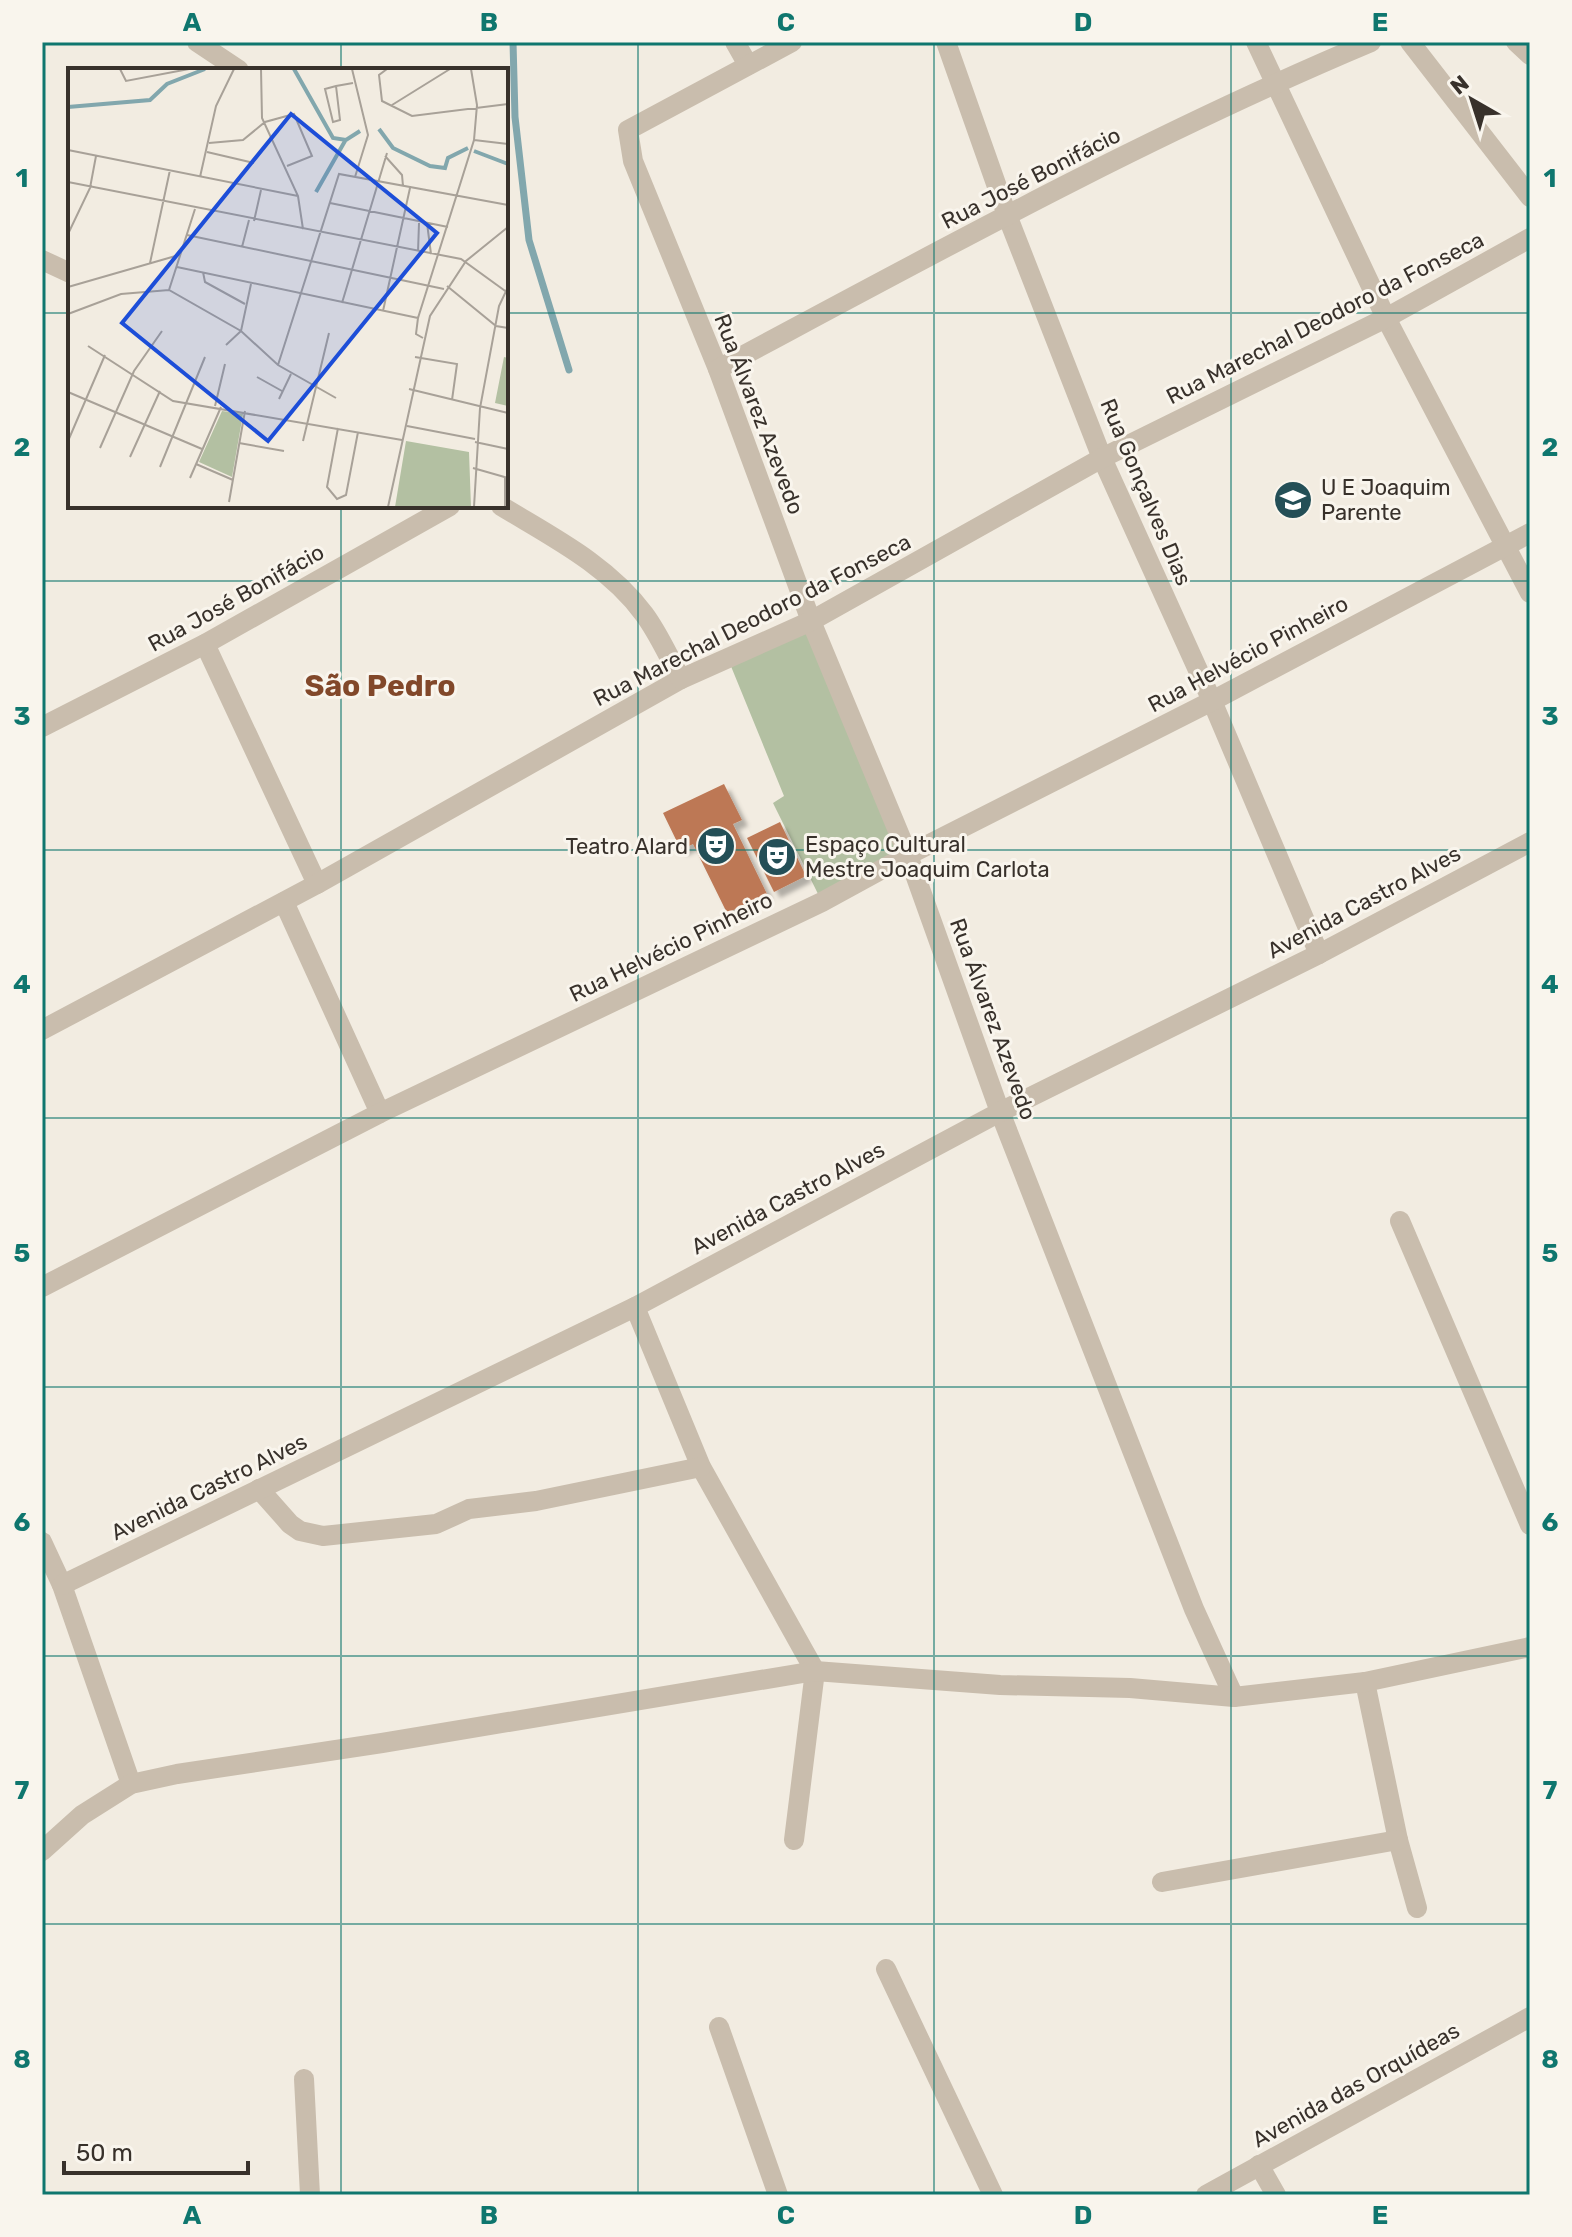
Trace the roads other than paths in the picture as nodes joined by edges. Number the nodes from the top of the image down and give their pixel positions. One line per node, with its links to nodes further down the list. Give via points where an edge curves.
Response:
1 (197, 42): 11 (street)
2 (735, 42): 10 (street)
3 (792, 42): 10 (street)
4 (946, 42): 14 (street, Rua Gonçalves Dias)
5 (1256, 42): 12 (street)
6 (1371, 42): 12 (street, Rua José Bonifácio)
7 (1410, 42): 13 (street)
8 (1516, 42): 9 (street)
9 (1530, 55)
10 (748, 65): 19 (street, Rua Álvarez Azevedo, via 628,130 633,161)
11 (236, 68)
12 (1276, 82): 14 (street, Rua José Bonifácio); 18 (street)
13 (1530, 197)
14 (1007, 215): 19 (street, Rua José Bonifácio); 20 (street, Rua Gonçalves Dias)
15 (1530, 238): 18 (street, Rua Marechal Deodoro da Fonseca)
16 (42, 260): 17 (street)
17 (68, 272)
18 (1386, 318): 20 (street, Rua Marechal Deodoro da Fonseca); 24 (street)
19 (718, 369): 26 (street, Rua Álvarez Azevedo)
20 (1102, 458): 26 (street, Rua Marechal Deodoro da Fonseca); 29 (street, Rua Gonçalves Dias)
21 (446, 508): 27 (street, Rua José Bonifácio)
22 (504, 508): 28 (street, via 584,555 616,585 645,614)
23 (1530, 533): 24 (street, Rua Helvécio Pinheiro)
24 (1505, 545): 25 (street); 29 (street, Rua Helvécio Pinheiro)
25 (1530, 593)
26 (811, 621): 28 (street, Rua Marechal Deodoro da Fonseca); 32 (street, Rua Álvarez Azevedo)
27 (205, 644): 30 (street, Rua José Bonifácio); 33 (street)
28 (681, 679): 33 (street, Rua Marechal Deodoro da Fonseca)
29 (1212, 701): 32 (street, Rua Helvécio Pinheiro); 35 (street, Rua Gonçalves Dias)
30 (42, 727)
31 (1530, 842): 35 (street, Avenida Castro Alves)
32 (908, 855): 37 (street, Rua Álvarez Azevedo); 38 (street, Rua Helvécio Pinheiro, via 822,902)
33 (317, 884): 34 (street, Rua Marechal Deodoro da Fonseca)
34 (284, 902): 36 (street, Rua Marechal Deodoro da Fonseca); 38 (street)
35 (1319, 954): 37 (street, Avenida Castro Alves)
36 (42, 1030)
37 (1000, 1112): 41 (street, Avenida Castro Alves); 50 (street, Rua Álvarez Azevedo, via 1194,1609)
38 (380, 1113): 40 (street, Rua Helvécio Pinheiro)
39 (1400, 1221): 44 (street)
40 (42, 1287)
41 (635, 1307): 42 (street); 43 (street, Avenida Castro Alves)
42 (701, 1467): 43 (street, via 536,1501 469,1509 436,1524 323,1536 290,1524); 48 (street)
43 (259, 1489): 46 (street, Avenida Castro Alves)
44 (1530, 1525)
45 (42, 1542): 46 (street)
46 (62, 1585): 51 (street)
47 (1530, 1647): 49 (street)
48 (815, 1671): 50 (street); 51 (street); 52 (street)
49 (1365, 1682): 50 (street); 53 (street)
50 (1234, 1697)
51 (131, 1784): 54 (street, via 82,1815)
52 (794, 1840)
53 (1398, 1840): 55 (street); 56 (street)
54 (42, 1851)
55 (1162, 1882)
56 (1417, 1908)
57 (886, 1969): 64 (street)
58 (1530, 2017): 61 (street, Avenida das Orquídeas)
59 (719, 2027): 63 (street)
60 (304, 2079): 62 (street)
61 (1259, 2165): 65 (street, Avenida das Orquídeas); 66 (street)
62 (310, 2195)
63 (778, 2195)
64 (993, 2195)
65 (1206, 2195)
66 (1276, 2195)

